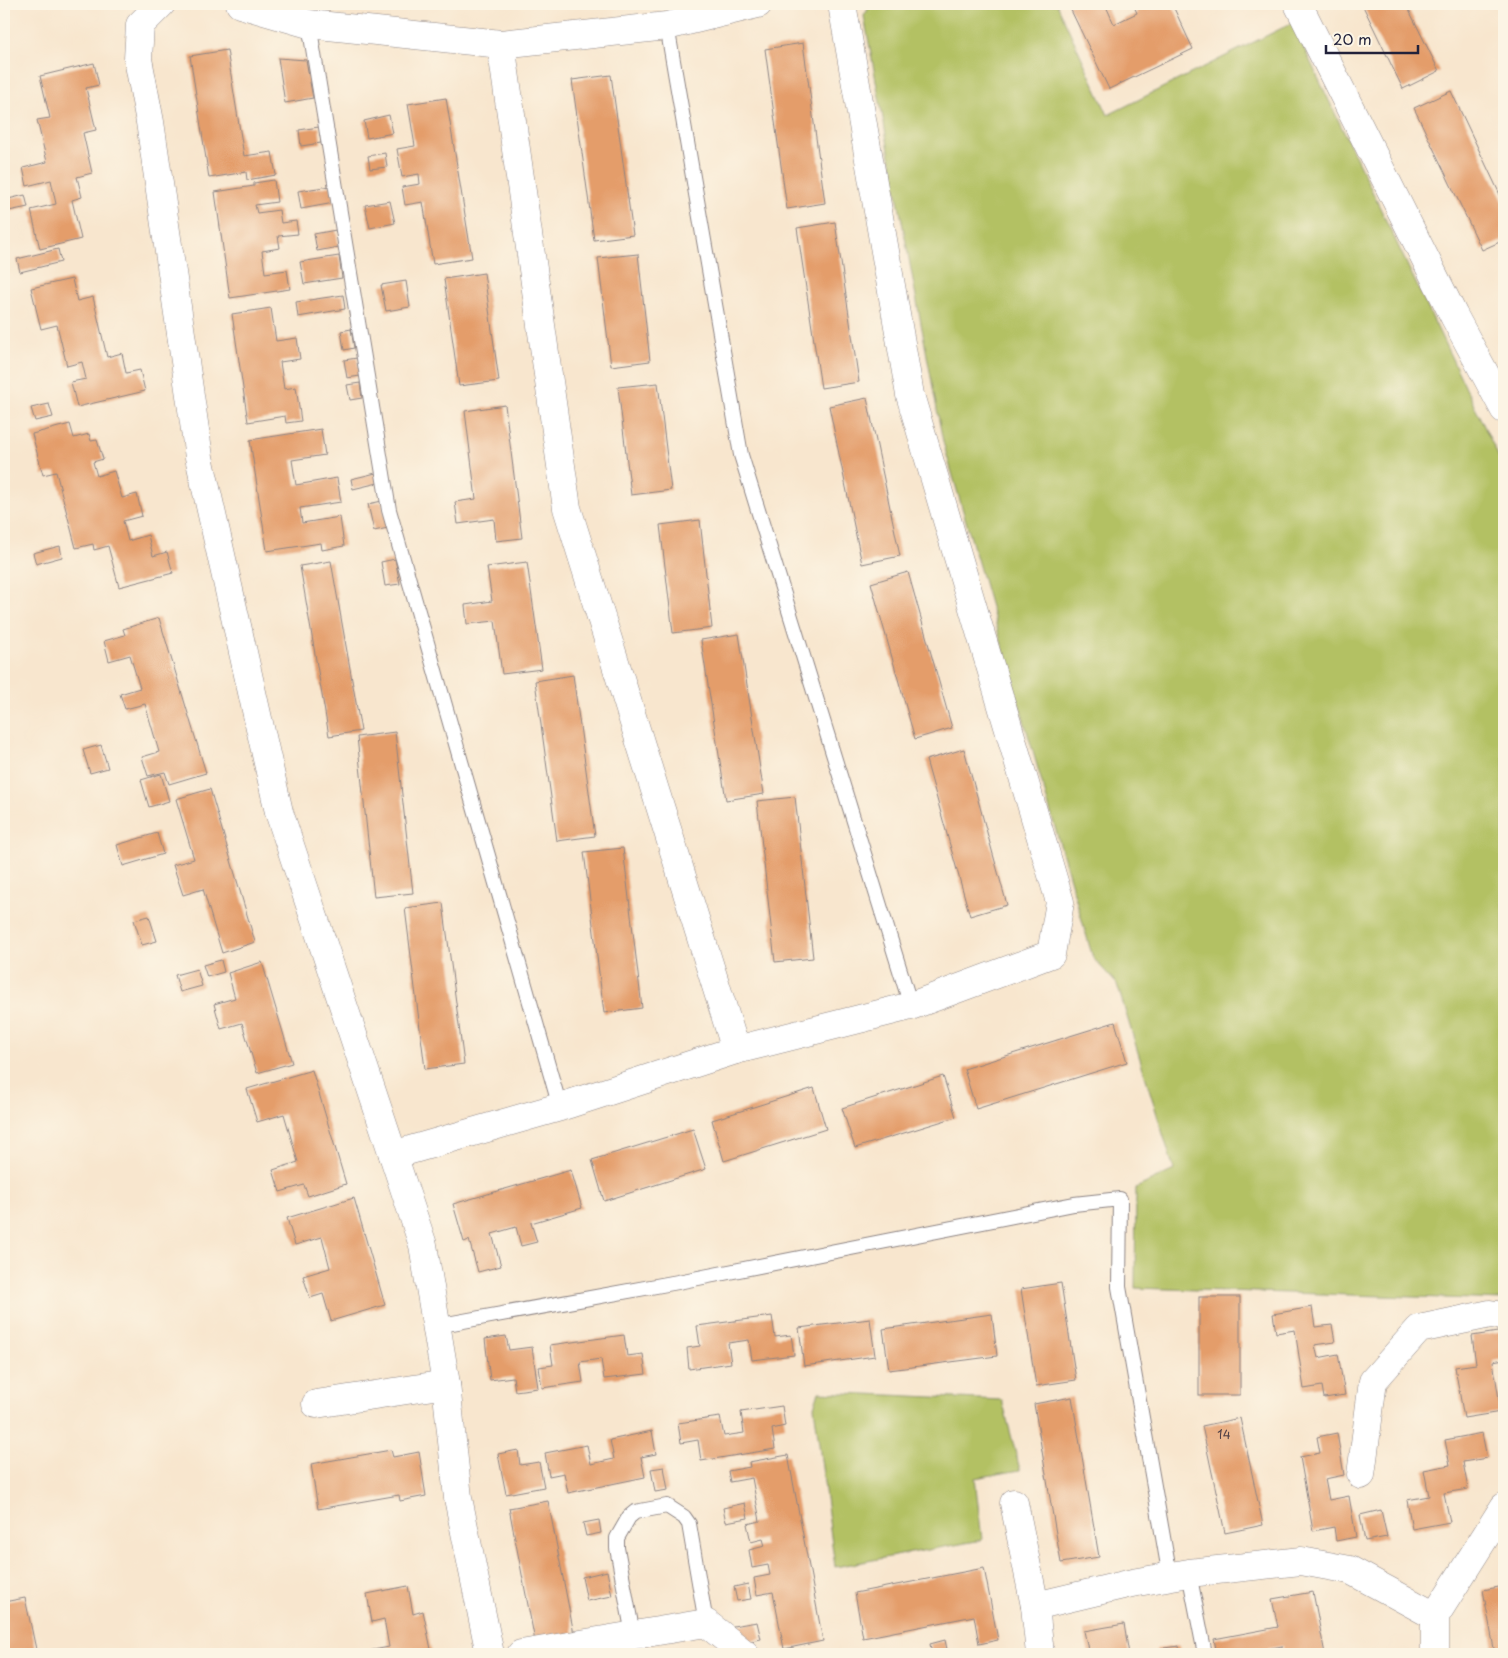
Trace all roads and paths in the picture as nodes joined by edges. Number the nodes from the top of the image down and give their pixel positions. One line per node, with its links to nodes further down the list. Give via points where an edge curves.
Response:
1 (161, 4): 13 (street, via 140,25 138,59 199,457 279,812)
2 (240, 4): 6 (street)
3 (758, 4): 7 (street)
4 (842, 4): 10 (street, via 910,395 1060,902 1051,954)
5 (1298, 4): 9 (street)
6 (309, 24): 8 (street); 12 (lane, via 389,510)
7 (667, 26): 8 (street); 10 (lane, via 741,455)
8 (501, 44): 11 (street, via 567,508)
9 (1504, 410)
10 (911, 1006): 11 (street)
11 (736, 1050): 12 (street)
12 (560, 1107): 13 (street)
13 (393, 1155): 15 (street, via 423,1245)
14 (1504, 1316): 18 (street, via 1490,1314 1419,1329 1373,1381)
15 (436, 1326): 16 (street); 21 (lane, via 1074,1204 1120,1199 1120,1287)
16 (446, 1384): 17 (street); 26 (street, via 458,1498)
17 (316, 1404)
18 (1361, 1475)
19 (1014, 1503): 22 (street)
20 (1504, 1507): 23 (street)
21 (1180, 1575): 22 (street); 23 (street, via 1301,1561 1350,1570); 30 (lane)
22 (1035, 1606): 29 (street)
23 (1435, 1616): 31 (street)
24 (706, 1623): 25 (street); 25 (lane, via 689,1524 667,1506 660,1506 635,1512 617,1538); 28 (street)
25 (633, 1635): 27 (street)
26 (490, 1654)
27 (521, 1654)
28 (745, 1654)
29 (1040, 1654)
30 (1205, 1654)
31 (1435, 1654)

